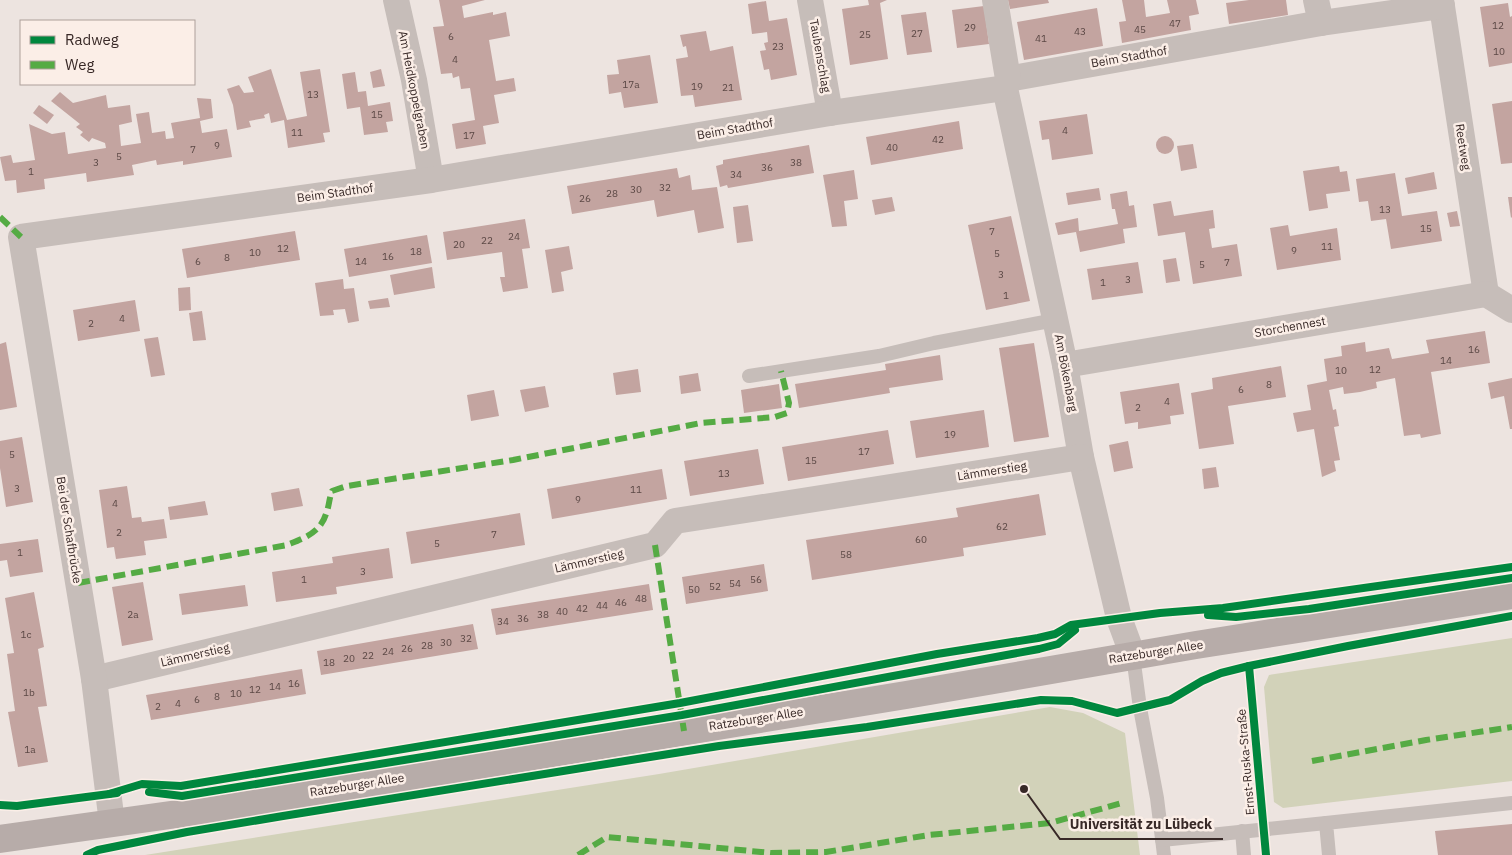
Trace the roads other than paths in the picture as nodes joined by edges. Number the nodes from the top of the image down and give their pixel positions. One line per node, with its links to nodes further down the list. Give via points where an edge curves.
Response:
1 (396, 0): 8 (street, Am Heidkoppelgraben)
2 (810, 0): 7 (street, Taubenschlag)
3 (995, 0): 6 (street, Am Bökenbarg)
4 (1441, 3): 5 (street, Beim Stadthof); 10 (street, Reetweg)
5 (1318, 12): 6 (street, Beim Stadthof)
6 (1006, 84): 7 (street, Beim Stadthof); 12 (street, Am Bökenbarg)
7 (830, 113): 8 (street, Beim Stadthof)
8 (431, 180): 9 (street, Beim Stadthof)
9 (21, 237): 18 (street, Bei der Schafbrücke)
10 (1486, 294): 11 (street); 13 (street, Storchennest)
11 (1512, 310)
12 (1055, 320): 13 (street, Am Bökenbarg); 14 (lane, via 879,356)
13 (1065, 364): 15 (street, Am Bökenbarg)
14 (749, 376)
15 (1081, 457): 17 (street, Am Bökenbarg, via 1119,618); 18 (street, Lämmerstieg, via 675,522 655,545)
16 (1512, 595): 17 (main road, Ratzeburger Allee)
17 (1133, 656): 20 (main road, Ratzeburger Allee); 24 (lane)
18 (94, 679): 20 (street, Bei der Schafbrücke)
19 (1512, 803): 21 (lane)
20 (112, 823): 23 (main road, Ratzeburger Allee)
21 (1326, 823): 22 (lane); 27 (lane)
22 (1242, 831): 24 (lane); 26 (lane)
23 (0, 839)
24 (1162, 840): 25 (lane)
25 (1164, 855)
26 (1244, 855)
27 (1329, 855)

